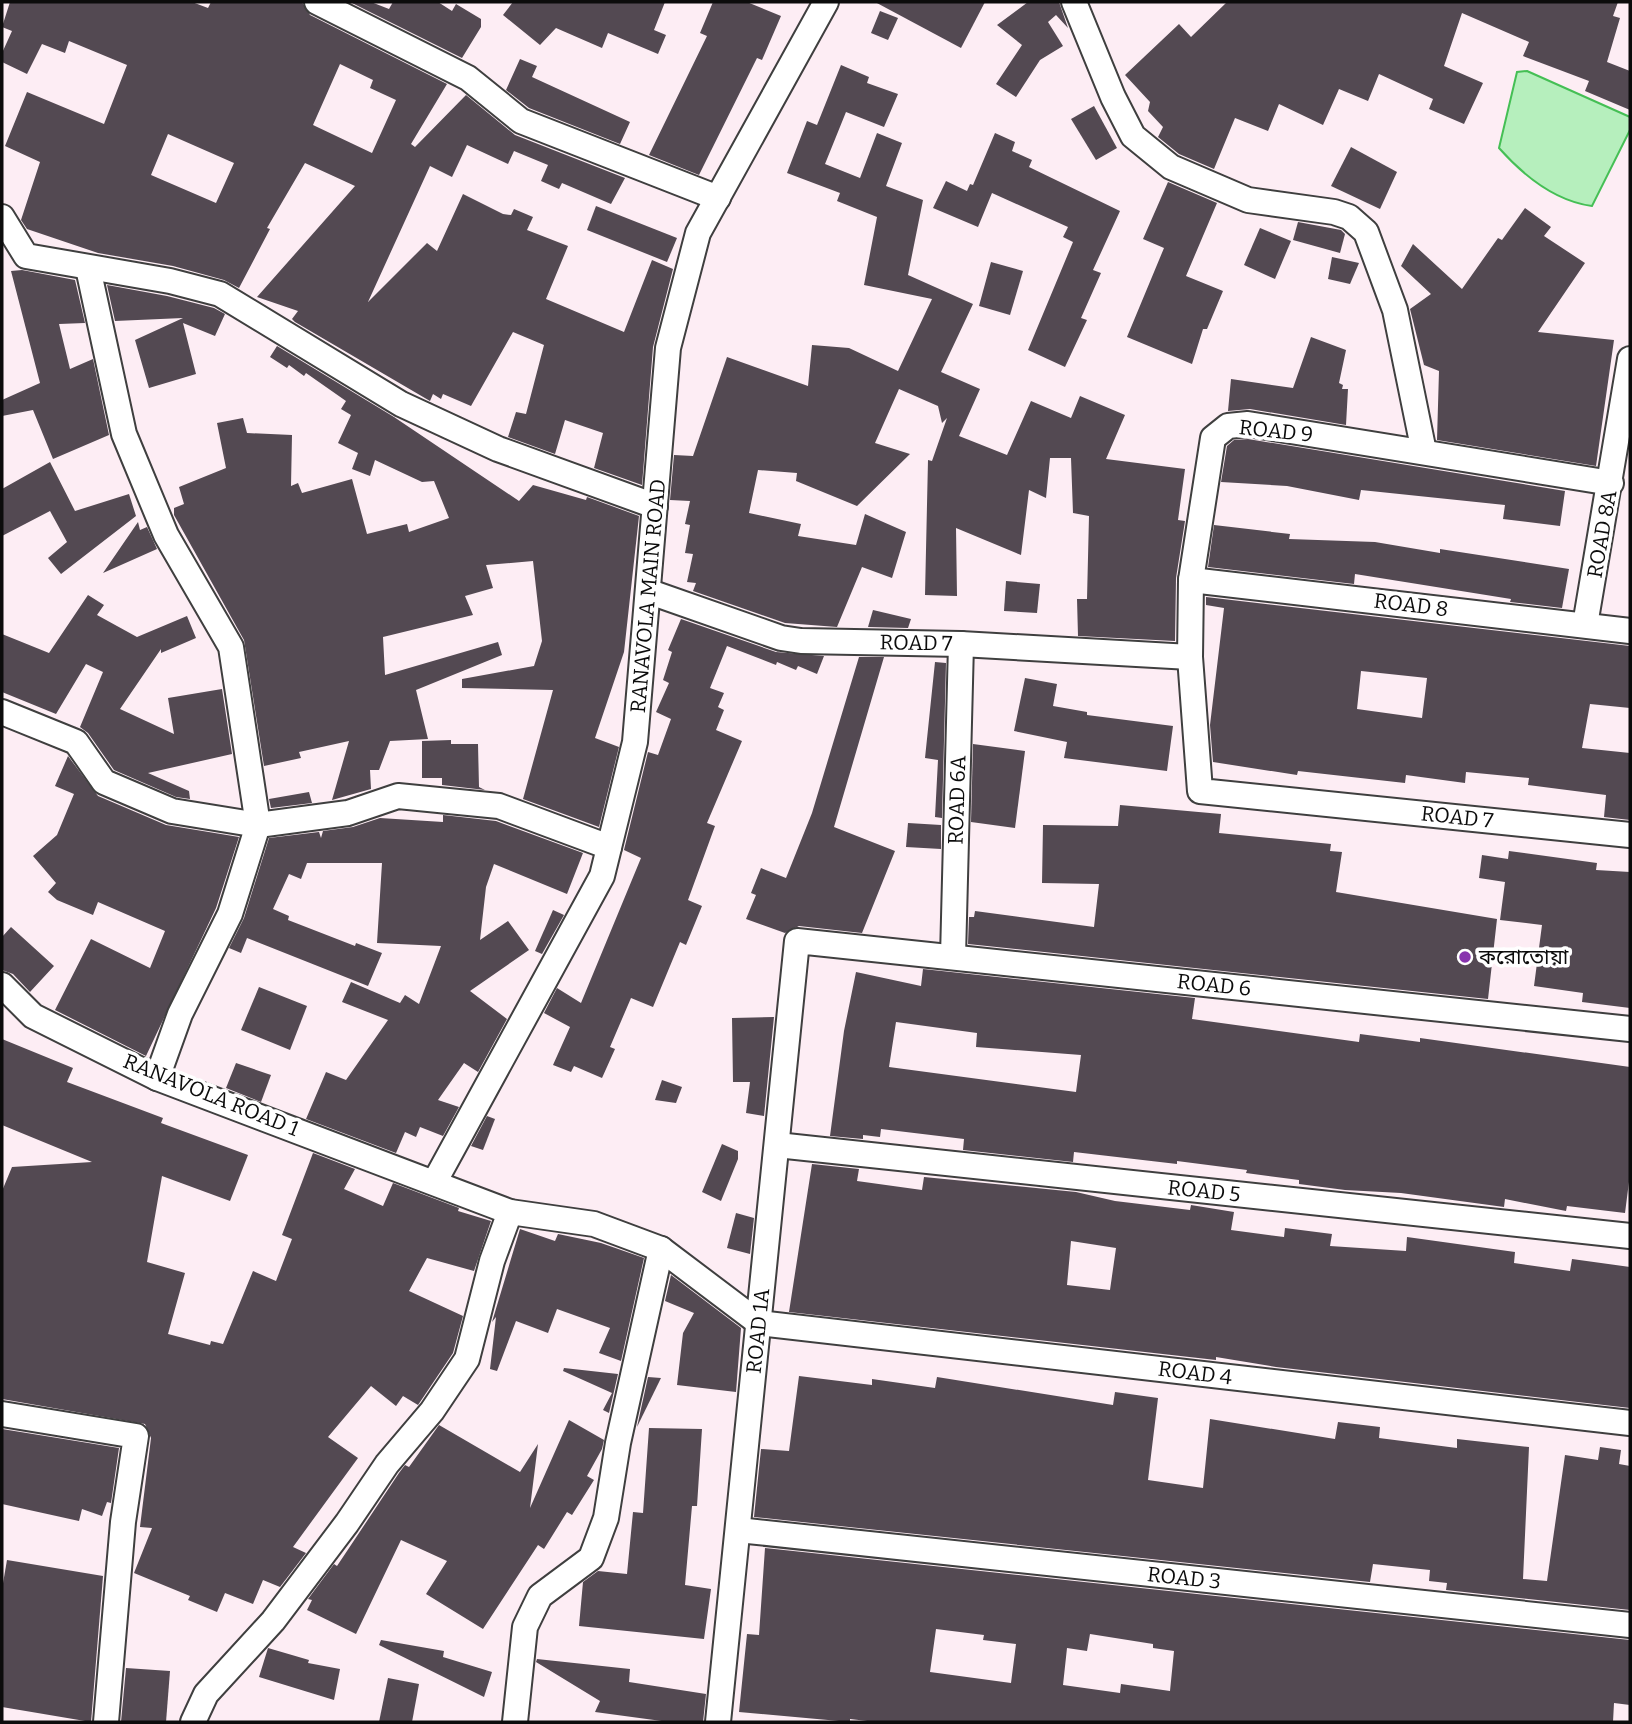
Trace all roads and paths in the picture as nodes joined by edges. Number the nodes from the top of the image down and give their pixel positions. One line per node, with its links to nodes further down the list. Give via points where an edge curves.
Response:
1 (317, 2): 4 (street, via 468,78 521,121)
2 (826, 2): 4 (street, RANAVOLA MAIN ROAD)
3 (1074, 2): 8 (street, via 1133,136 1171,167 1248,200 1334,212 1349,217 1366,232 1395,310)
4 (718, 198): 10 (street, RANAVOLA MAIN ROAD, via 698,233 668,348)
5 (2, 216): 6 (street, via 26,256)
6 (88, 268): 10 (street, via 220,294 401,404 498,449); 19 (street, via 124,434 166,535 231,648)
7 (1630, 359): 9 (street, ROAD 8A)
8 (1424, 452): 9 (street, ROAD 9); 11 (street, ROAD 9, via 1248,424 1228,426 1213,438)
9 (1611, 483): 13 (street, ROAD 8A)
10 (655, 506): 12 (street, RANAVOLA MAIN ROAD)
11 (1191, 580): 13 (street, ROAD 8); 16 (street, ROAD 9)
12 (649, 592): 15 (street, ROAD 7, via 791,640); 21 (street, RANAVOLA MAIN ROAD, via 635,742)
13 (1585, 625): 14 (street, ROAD 8)
14 (1630, 631)
15 (961, 644): 16 (street, ROAD 7); 23 (street, ROAD 6A)
16 (1190, 657): 18 (street, ROAD 9)
17 (2, 712): 19 (street, via 76,743 104,782 172,811)
18 (1200, 791): 20 (street, ROAD 7)
19 (258, 825): 21 (street, via 348,813 398,796 499,806); 26 (street, via 230,914 180,1014)
20 (1630, 835)
21 (609, 847): 28 (street, RANAVOLA MAIN ROAD, via 602,876)
22 (797, 941): 23 (street, ROAD 6); 27 (street, ROAD 1A)
23 (953, 957): 25 (street, ROAD 6)
24 (2, 985): 26 (street, RANAVOLA ROAD 1, via 33,1016)
25 (1630, 1029)
26 (157, 1078): 28 (street, RANAVOLA ROAD 1)
27 (777, 1145): 30 (street, ROAD 5); 32 (street, ROAD 1A)
28 (435, 1181): 29 (street, RANAVOLA ROAD 1)
29 (510, 1212): 31 (street, RANAVOLA ROAD 1, via 594,1224); 38 (street, via 492,1261 467,1359 274,1621 206,1694)
30 (1630, 1237)
31 (661, 1249): 32 (street, RANAVOLA ROAD 1); 39 (street, via 618,1443 607,1518 591,1558 540,1597 525,1627)
32 (759, 1323): 34 (street, ROAD 4); 35 (street, ROAD 1A)
33 (2, 1414): 37 (street, via 136,1436 123,1522)
34 (1630, 1423)
35 (738, 1530): 36 (street, ROAD 3); 40 (street, ROAD 1A)
36 (1630, 1625)
37 (106, 1722)
38 (193, 1722)
39 (515, 1722)
40 (718, 1722)

